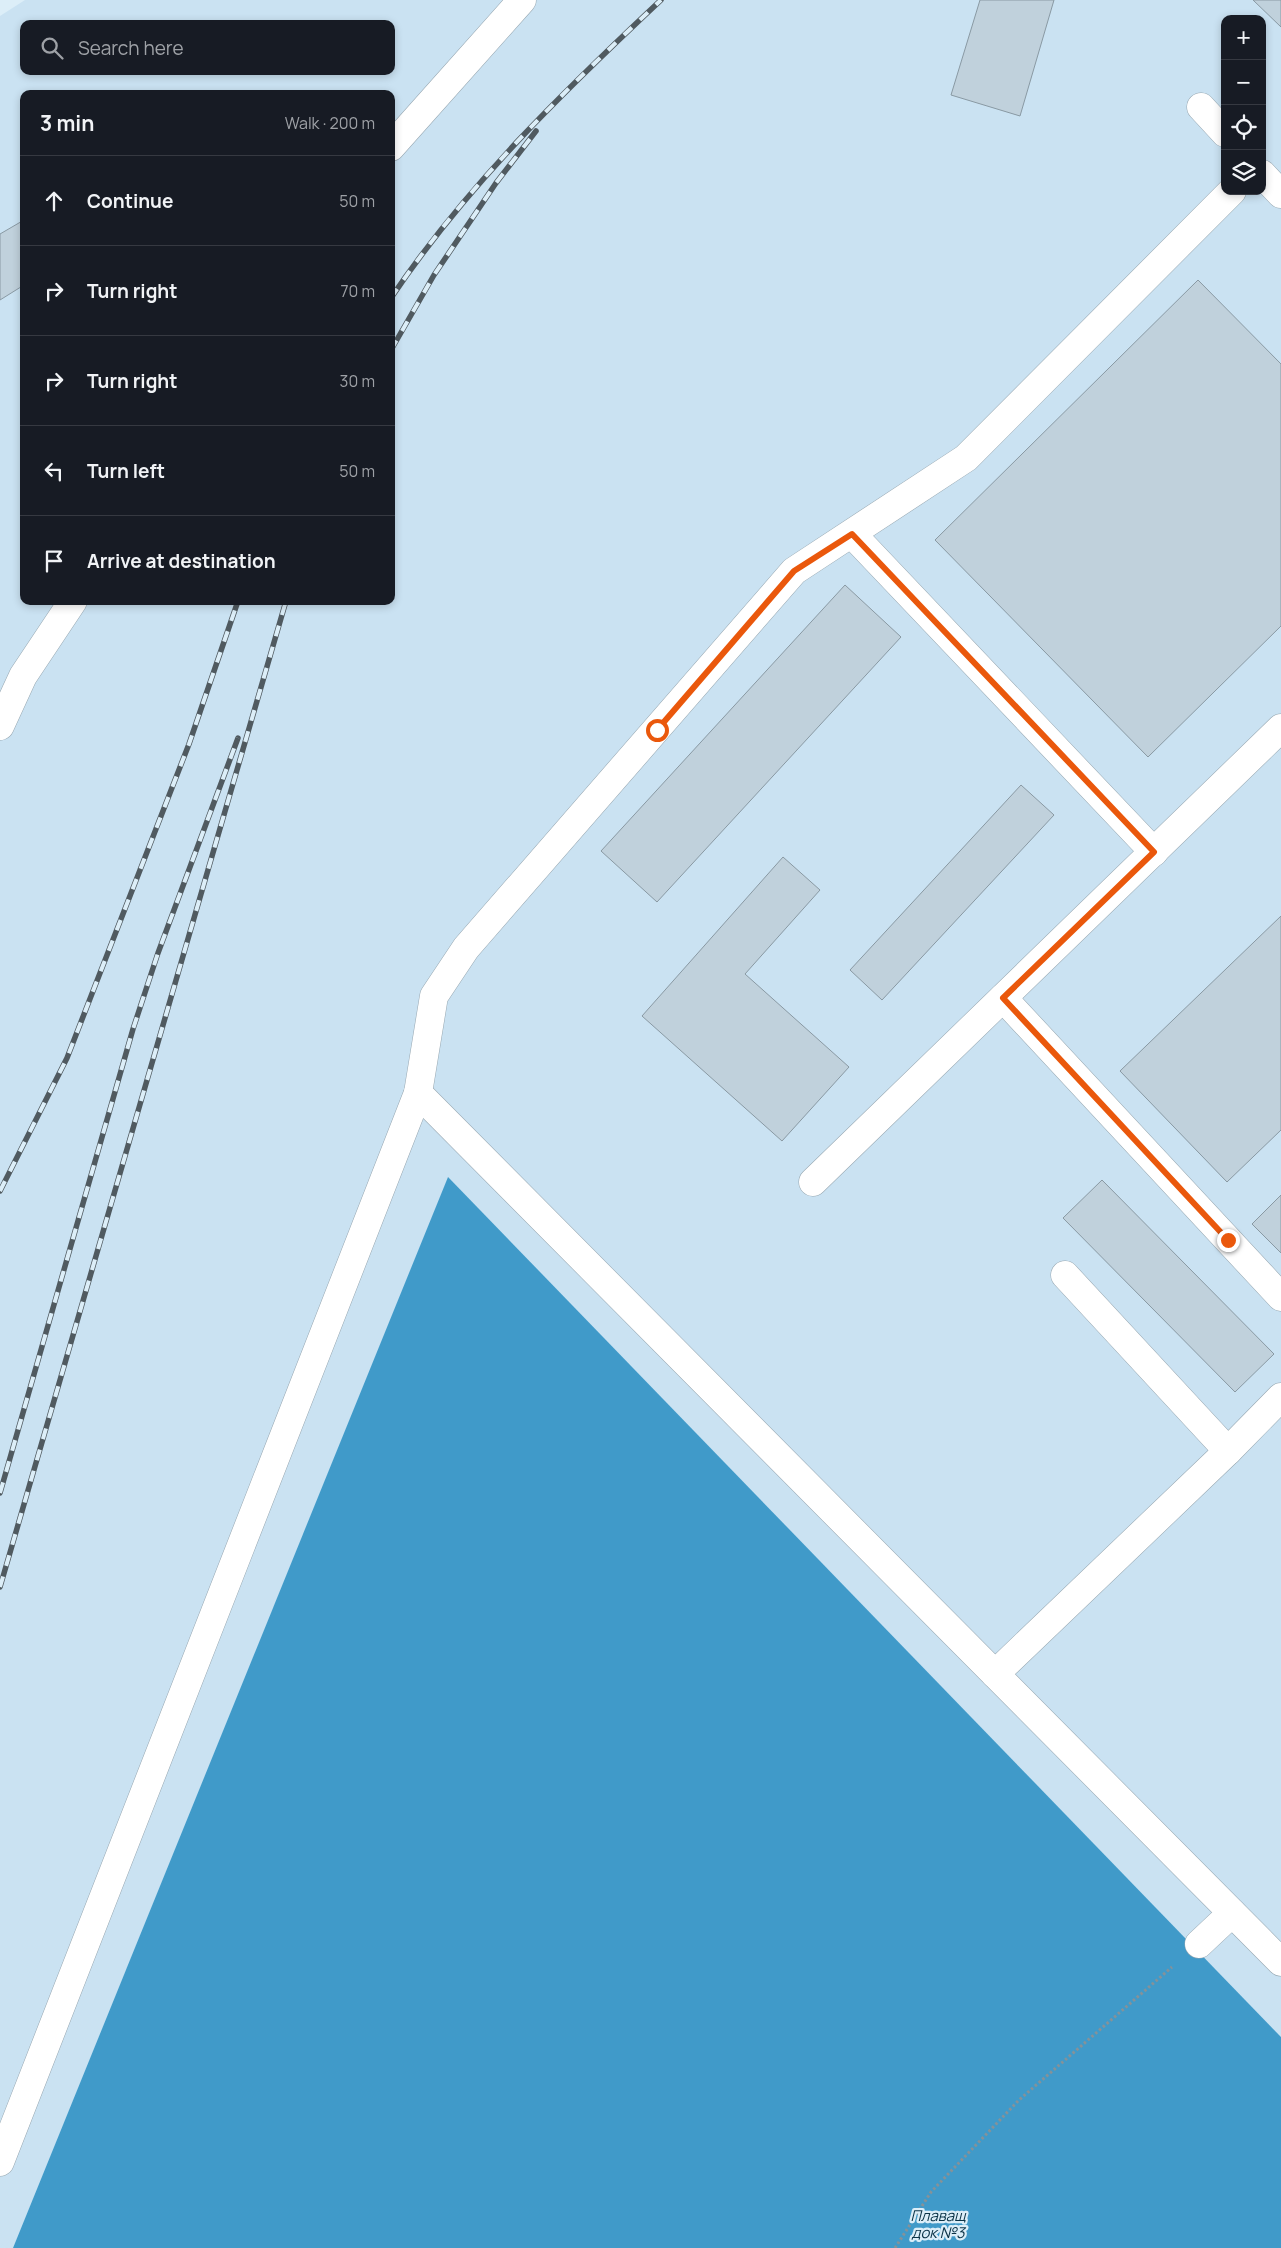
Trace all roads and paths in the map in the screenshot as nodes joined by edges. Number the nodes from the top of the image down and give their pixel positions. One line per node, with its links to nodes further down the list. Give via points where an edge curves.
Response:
1 (522, 0): 4 (street)
2 (1201, 107): 3 (street)
3 (1221, 129)
4 (395, 143)
5 (1266, 178): 6 (street)
6 (1281, 194)
7 (1228, 195): 8 (street, via 966,458)
8 (852, 534): 13 (street); 15 (street, via 794,571 466,948 434,996)
9 (70, 605): 10 (street)
10 (12, 678): 11 (street)
11 (0, 726)
12 (1281, 728): 13 (street)
13 (1154, 852): 14 (street)
14 (1003, 998): 16 (street); 18 (street)
15 (418, 1093): 21 (street); 25 (street)
16 (813, 1182)
17 (1065, 1275): 20 (street)
18 (1281, 1296)
19 (1281, 1397): 20 (street)
20 (1228, 1451): 21 (street)
21 (995, 1674): 22 (street)
22 (1232, 1913): 23 (street); 24 (street)
23 (1199, 1944): 26 (path, via 1019,2100 931,2192)
24 (1281, 1962)
25 (0, 2162)
26 (895, 2248)

